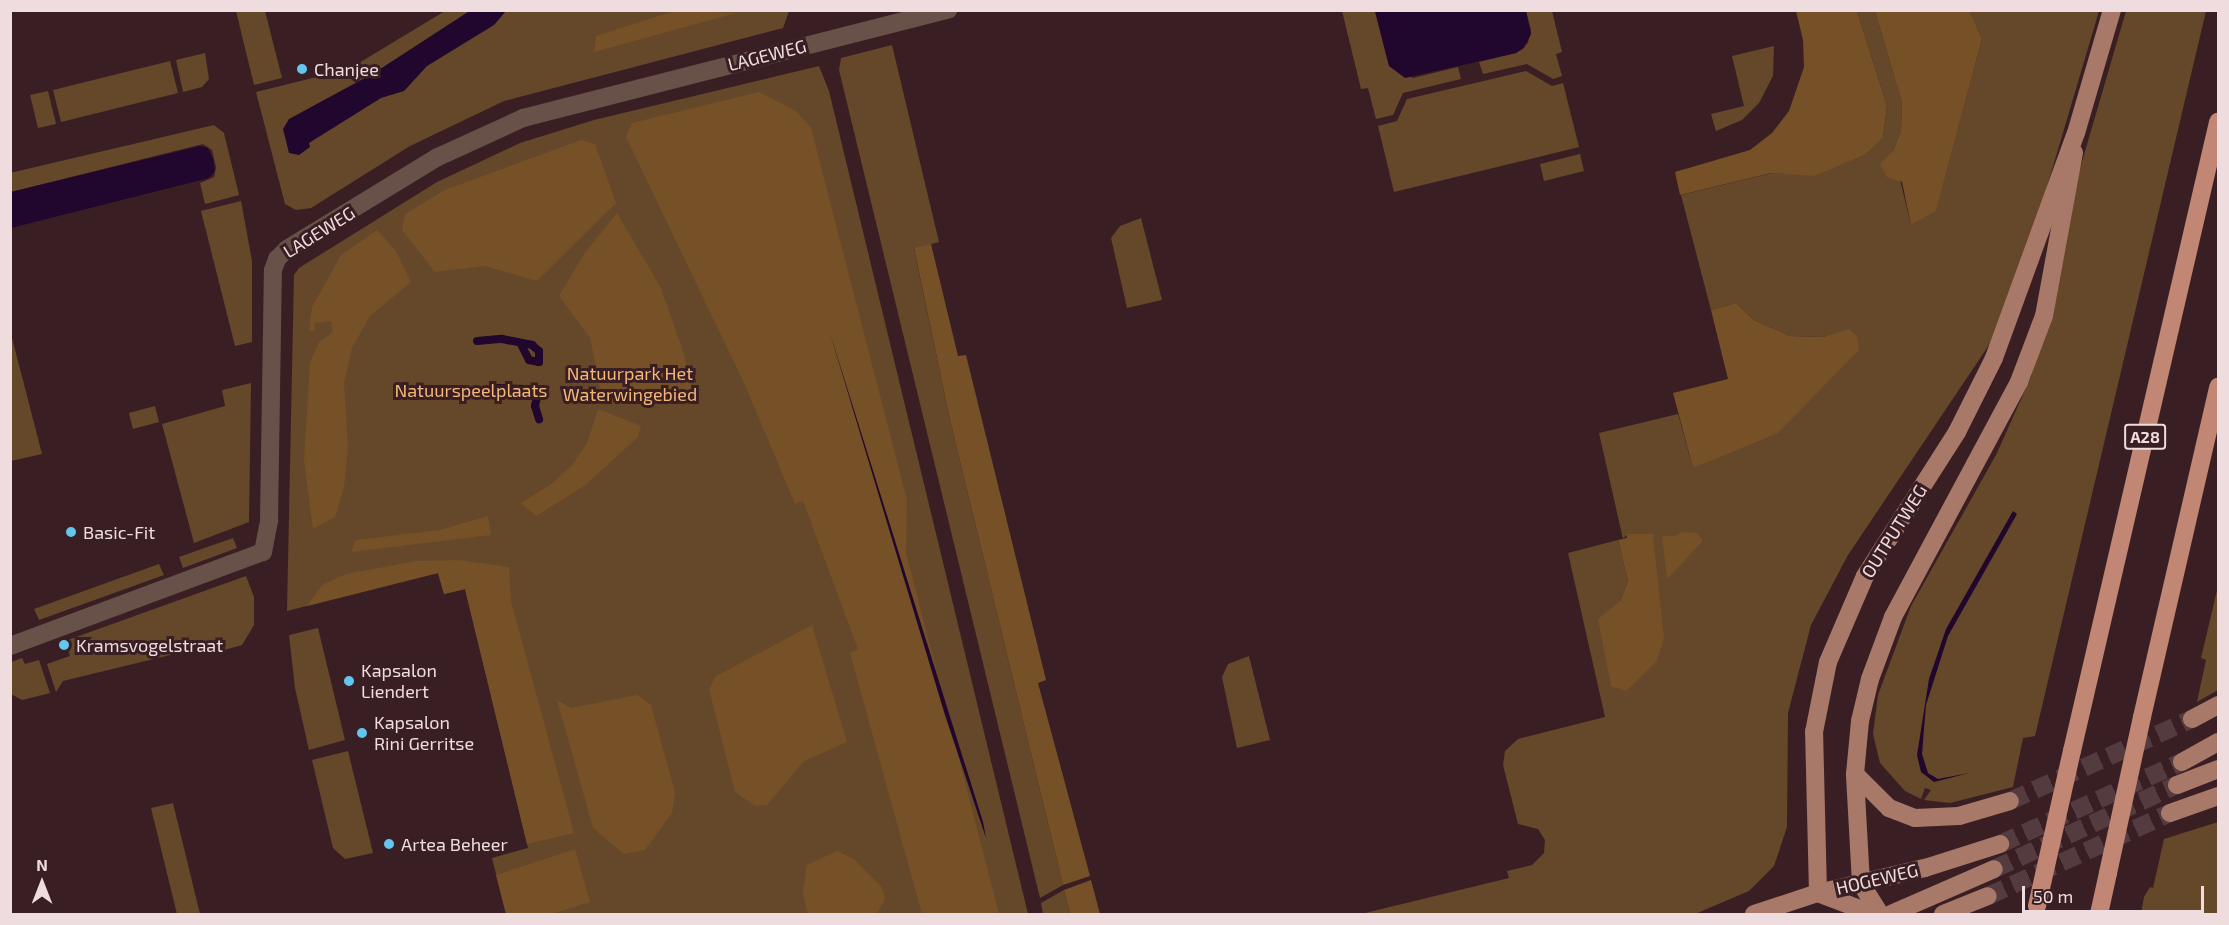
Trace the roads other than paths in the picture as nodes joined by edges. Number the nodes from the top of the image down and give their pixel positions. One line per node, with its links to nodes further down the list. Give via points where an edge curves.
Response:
1 (948, 10): 6 (street, LAGEWEG, via 523,118 438,157 287,249 273,270 269,520 263,552)
2 (2112, 10): 4 (main road, OUTPUTWEG)
3 (2218, 122): 22 (highway, A28, bridge)
4 (2076, 134): 12 (main road, OUTPUTWEG, via 2071,186 2044,316 2014,392 1893,617 1860,721); 20 (main road, OUTPUTWEG, via 1994,358 1957,432 1865,576 1828,662 1814,732)
5 (2218, 387): 28 (highway, bridge)
6 (10, 646)
7 (2218, 705): 8 (main road)
8 (2192, 719)
9 (2218, 742): 10 (main road)
10 (2182, 762)
11 (2218, 769): 13 (main road)
12 (1855, 774): 15 (main road, via 1889,808 1915,818 1959,816); 19 (main road, OUTPUTWEG)
13 (2177, 785)
14 (2218, 796): 16 (main road)
15 (2010, 801)
16 (2170, 813)
17 (2000, 844): 19 (main road, HOGEWEG)
18 (1994, 868): 26 (main road, HOGEWEG)
19 (1861, 883): 20 (main road, HOGEWEG); 25 (main road, OUTPUTWEG)
20 (1818, 893): 23 (main road, HOGEWEG); 24 (main road)
21 (1988, 896): 27 (main road)
22 (2036, 910)
23 (1755, 915)
24 (1873, 915)
25 (1880, 915)
26 (1891, 915)
27 (1943, 915)
28 (2099, 915)

